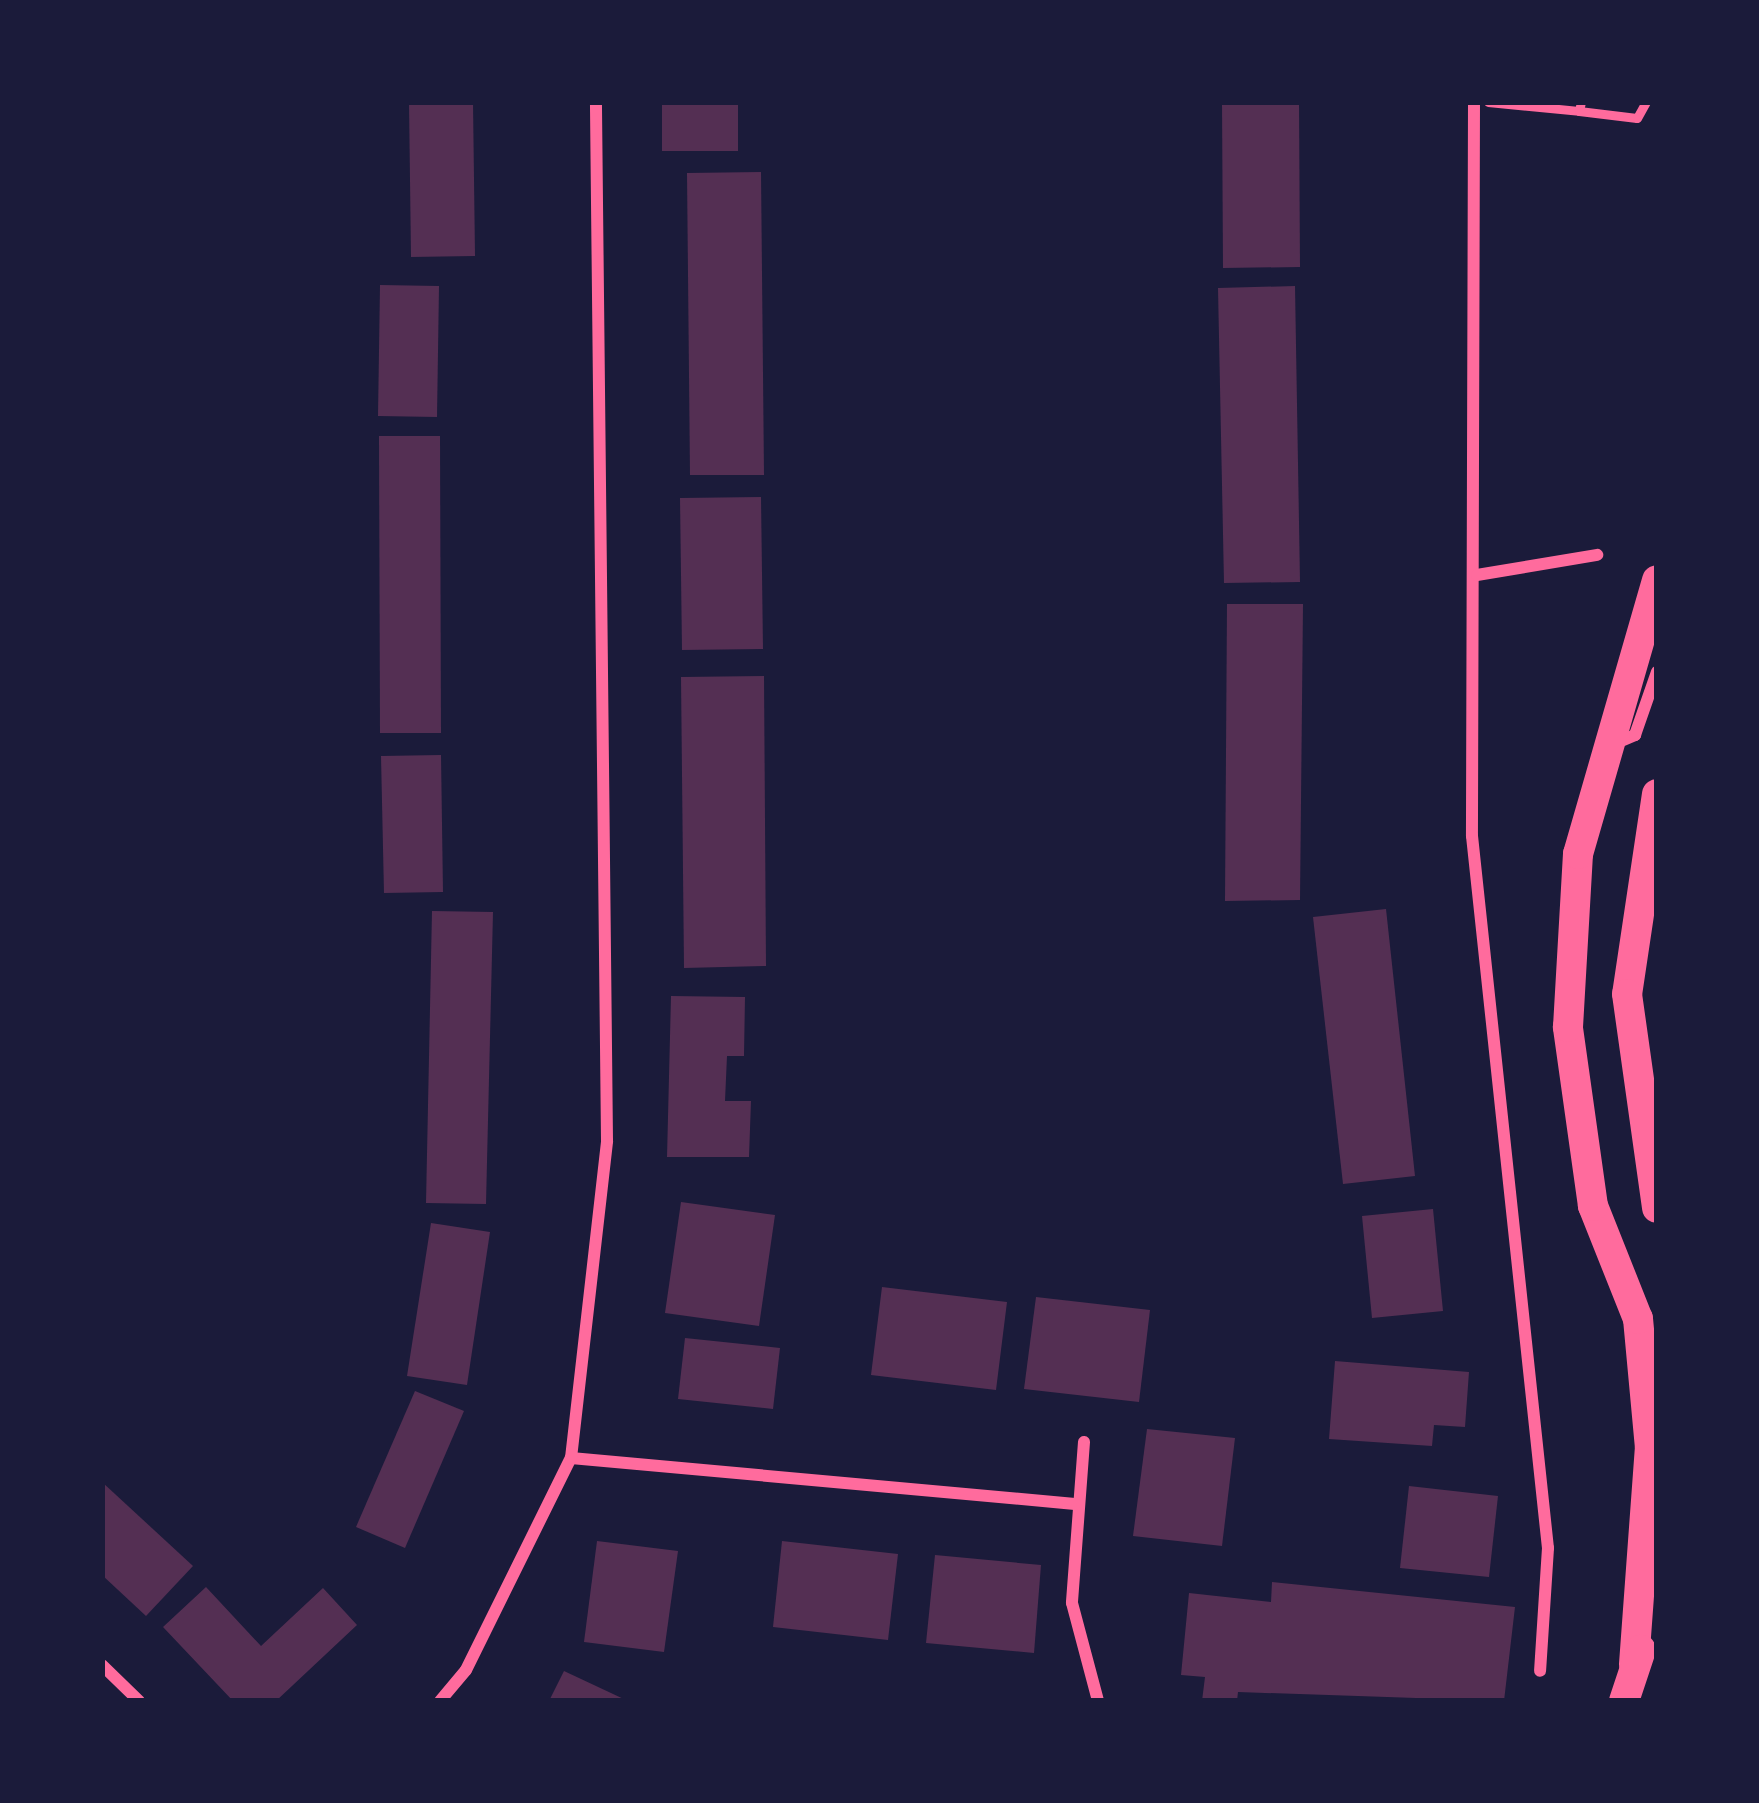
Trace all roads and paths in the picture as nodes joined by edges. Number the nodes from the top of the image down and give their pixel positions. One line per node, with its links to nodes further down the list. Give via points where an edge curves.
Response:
1 (596, 102): 14 (street, via 607,1141)
2 (1474, 102): 7 (street, via 1466,326)
3 (1488, 102): 5 (lane)
4 (1646, 102): 5 (lane, via 1637,118)
5 (1580, 107)
6 (1597, 555): 7 (street)
7 (1477, 575): 19 (street, via 1472,836 1548,1548)
8 (1657, 580): 10 (main road)
9 (1657, 672): 10 (street, via 1635,735)
10 (1602, 749): 17 (main road, via 1578,854 1568,1027 1593,1206 1638,1319 1650,1448)
11 (1657, 794): 12 (main road, via 1627,994)
12 (1657, 1208)
13 (1084, 1442): 15 (street)
14 (571, 1458): 15 (street); 21 (street, via 466,1670)
15 (1076, 1504): 22 (street, via 1076,1648)
16 (1657, 1616): 17 (main road)
17 (1646, 1659): 23 (main road)
18 (102, 1665): 20 (street)
19 (1540, 1671)
20 (139, 1701)
21 (440, 1701)
22 (1098, 1701)
23 (1624, 1701)

